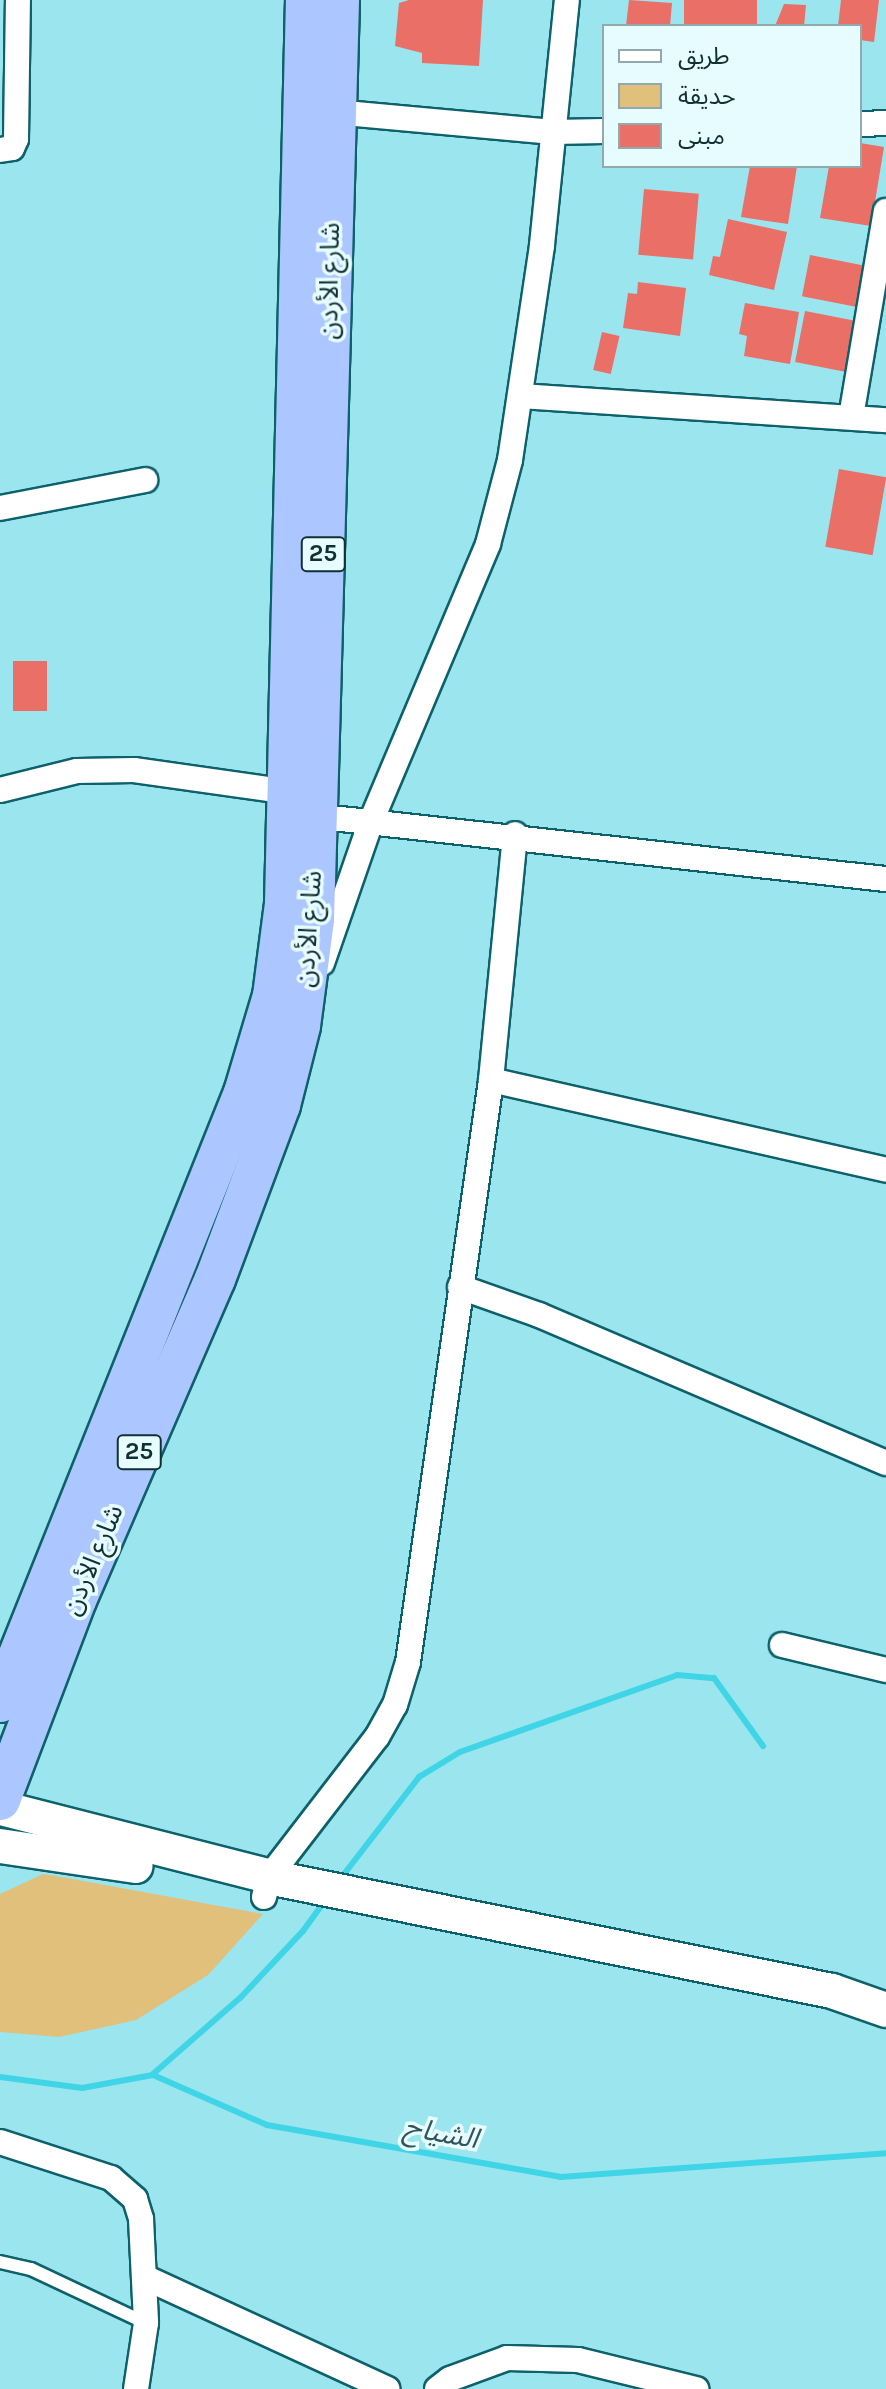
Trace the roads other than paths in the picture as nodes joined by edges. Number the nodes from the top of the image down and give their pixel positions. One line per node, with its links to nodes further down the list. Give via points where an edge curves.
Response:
1 (18, 0): 10 (street, via 16,139 12,148)
2 (306, 0): 18 (highway, شارع الأردن / 25)
3 (339, 0): 5 (highway, شارع الأردن / 25)
4 (567, 0): 9 (street)
5 (334, 112): 9 (street); 18 (highway, شارع الأردن / 25)
6 (886, 123): 7 (street)
7 (862, 124)
8 (602, 131): 9 (street)
9 (553, 132): 12 (street)
10 (0, 150)
11 (886, 211): 13 (street)
12 (521, 396): 13 (street); 19 (street, via 488,544)
13 (851, 417): 14 (street)
14 (886, 420)
15 (145, 480): 16 (street)
16 (0, 508)
17 (0, 790): 18 (street, via 77,771 134,770)
18 (301, 804): 19 (street); 22 (highway, شارع الأردن / 25, via 314,919); 24 (highway, شارع الأردن / 25)
19 (372, 819): 20 (street); 22 (street)
20 (515, 834): 21 (street); 23 (street)
21 (886, 879)
22 (300, 1026): 24 (highway, شارع الأردن / 25)
23 (491, 1080): 25 (street); 26 (street)
24 (262, 1099): 30 (highway, شارع الأردن / 25); 31 (highway, شارع الأردن / 25, via 215,1279 76,1600)
25 (886, 1170)
26 (460, 1287): 27 (street, via 539,1315); 34 (street, via 408,1662 395,1705)
27 (886, 1463)
28 (782, 1645): 29 (street)
29 (886, 1670)
30 (0, 1702)
31 (0, 1804): 32 (highway, 25); 34 (main road)
32 (0, 1832)
33 (0, 1846): 34 (main road)
34 (272, 1888): 35 (main road)
35 (352, 1906): 36 (main road, via 832,1991); 37 (main road, via 747,1993)
36 (886, 2010)
37 (886, 2031)
38 (0, 2142): 40 (street, via 124,2186 141,2219)
39 (0, 2262): 41 (lane, via 31,2269)
40 (144, 2277): 41 (street); 43 (street)
41 (146, 2323): 42 (street)
42 (136, 2389)
43 (387, 2389)
44 (437, 2389): 45 (street, via 507,2358 578,2360)
45 (696, 2389)

